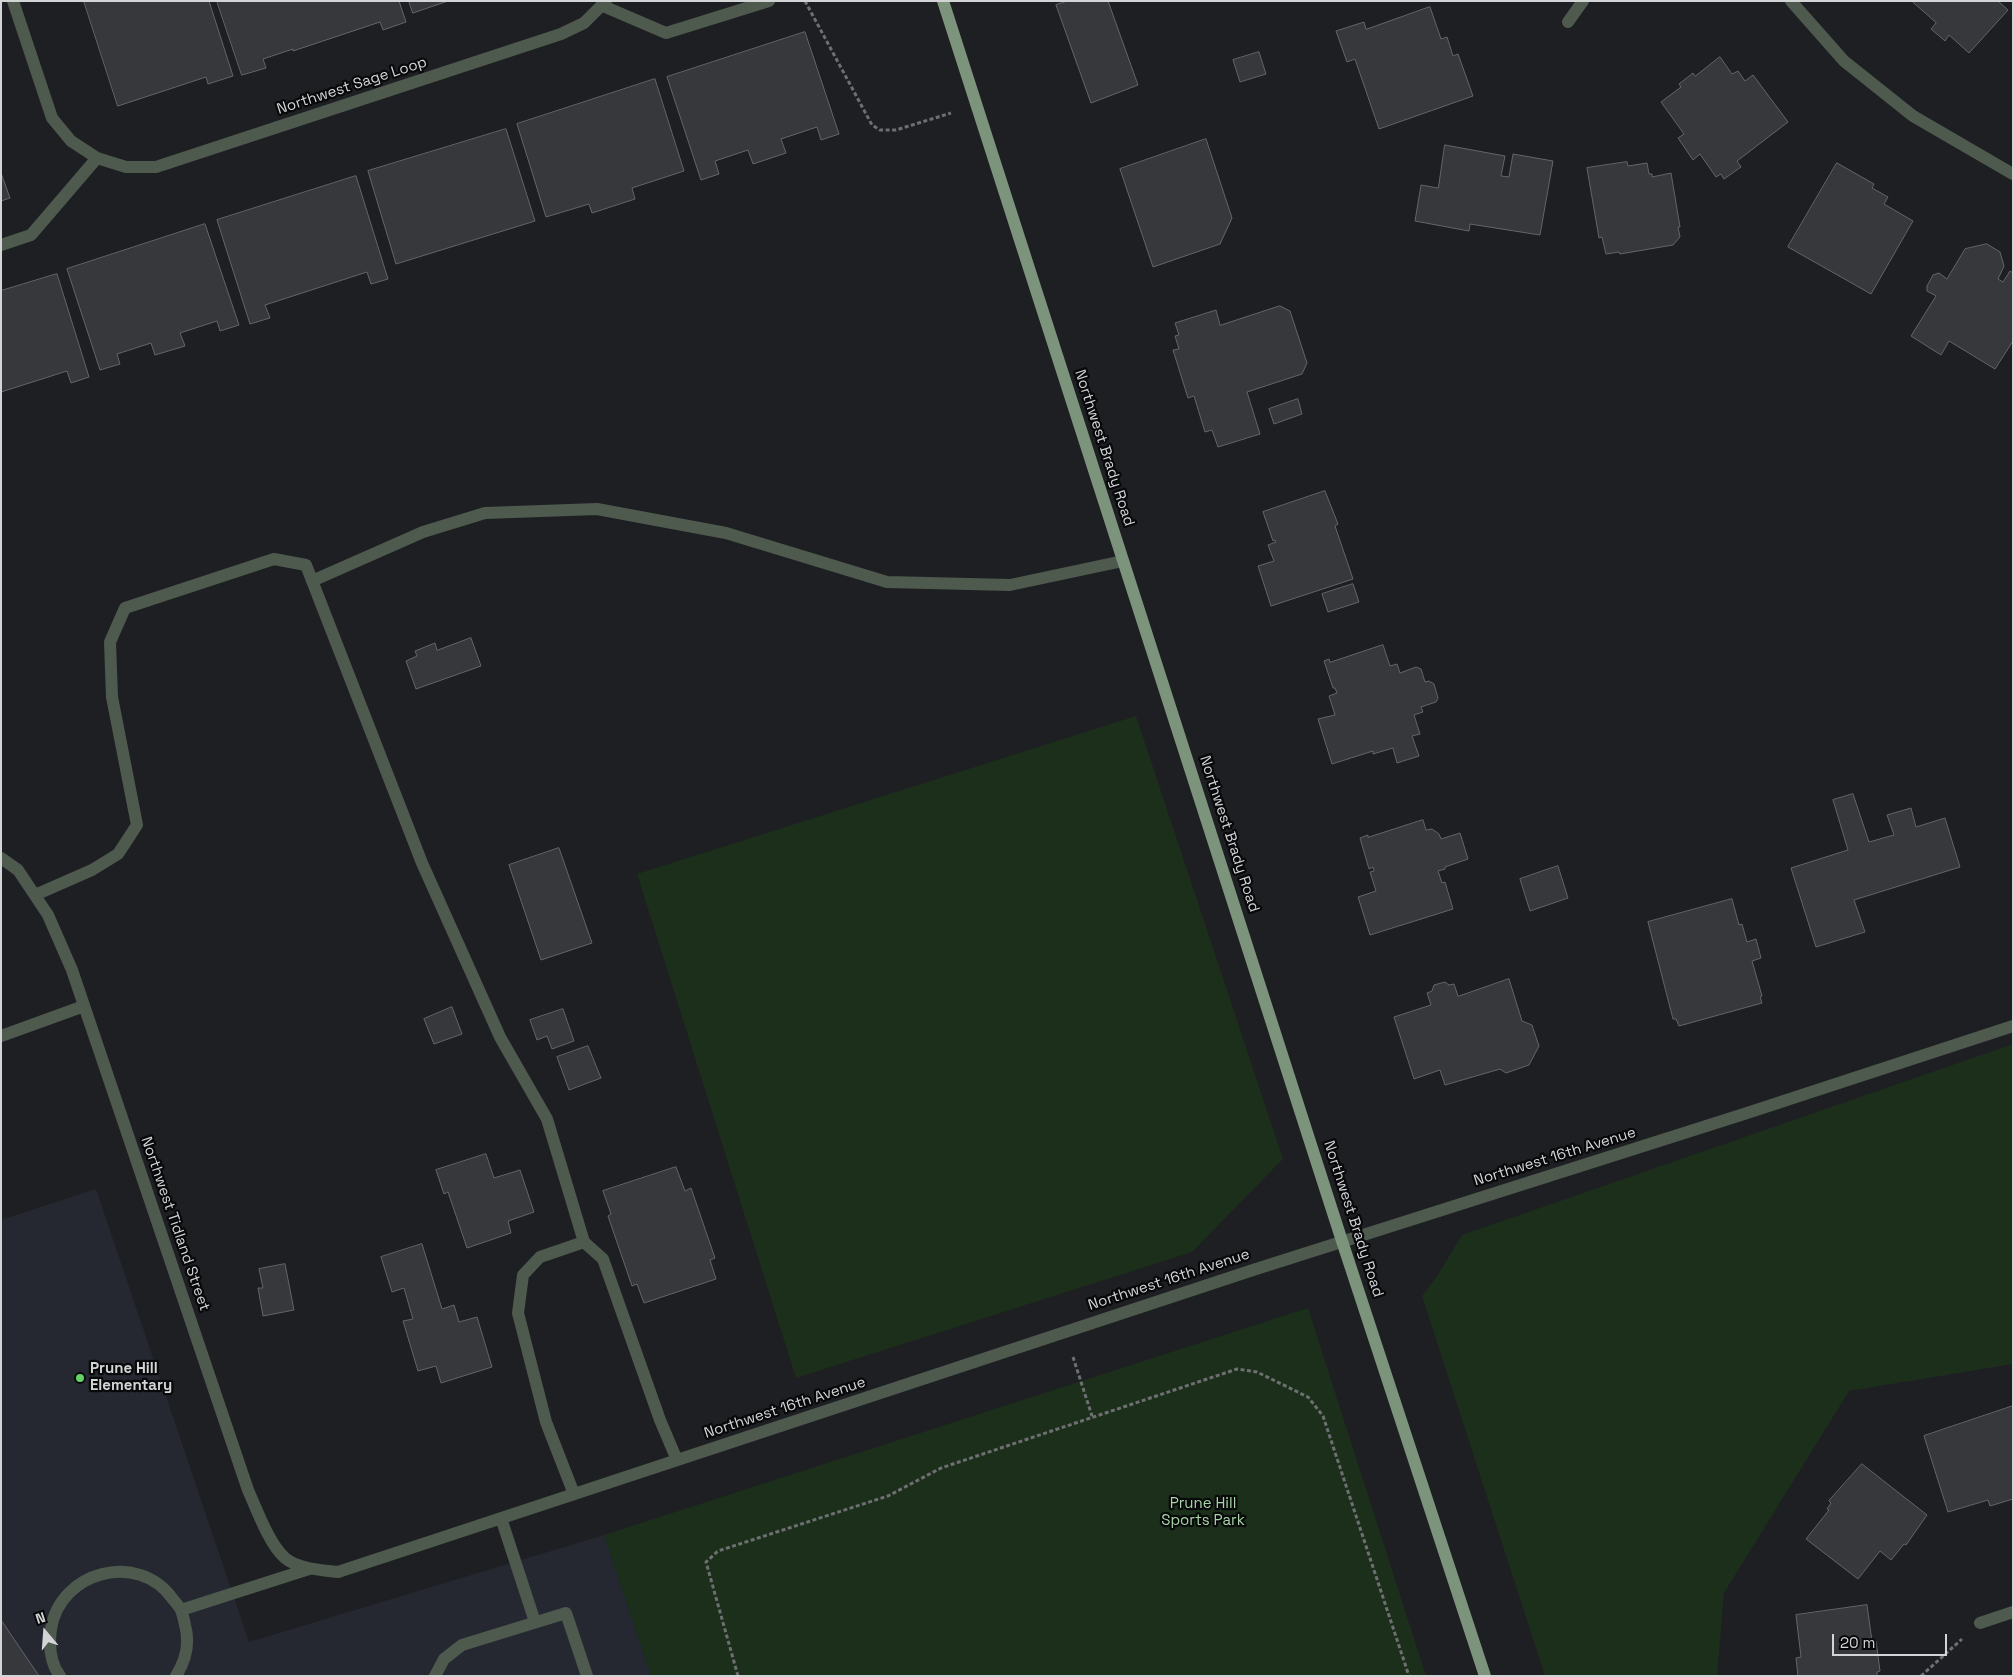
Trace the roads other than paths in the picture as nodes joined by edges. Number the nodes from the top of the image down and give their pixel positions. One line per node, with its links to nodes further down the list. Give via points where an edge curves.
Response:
1 (14, 1): 8 (street, Northwest Sage Loop, via 52,118 71,141)
2 (769, 1): 6 (street, via 666,33)
3 (943, 1): 11 (main road, Northwest Brady Road)
4 (1583, 1): 7 (street)
5 (1791, 1): 9 (street, via 1844,61 1913,116)
6 (605, 3): 8 (street, Northwest Sage Loop, via 584,23 561,34 156,167 126,167)
7 (1568, 22)
8 (97, 158): 10 (street, via 31,235)
9 (2013, 174)
10 (1, 245)
11 (1123, 560): 12 (street, via 1010,585 887,582 726,533 596,509 485,513 424,532); 18 (main road, Northwest Brady Road)
12 (312, 581): 14 (street, via 306,565 274,559 125,608 110,642 112,697 137,825 118,854 92,870); 19 (street, via 422,863 500,1037 547,1120)
13 (1, 858): 14 (street, Northwest Tidland Street, via 18,870)
14 (35, 896): 15 (street, Northwest Tidland Street, via 48,915)
15 (84, 1006): 17 (street); 23 (street, Northwest Tidland Street, via 248,1490 266,1531 286,1559)
16 (2013, 1026): 18 (street, Northwest 16th Avenue)
17 (1, 1036)
18 (1342, 1241): 20 (street, Northwest 16th Avenue); 33 (main road, Northwest Brady Road)
19 (584, 1242): 20 (street, via 603,1259); 21 (street, via 540,1257 523,1275 518,1313 546,1422)
20 (677, 1460): 21 (street, Northwest 16th Avenue)
21 (574, 1494): 22 (street, Northwest 16th Avenue)
22 (501, 1518): 24 (street, Northwest 16th Avenue); 27 (street)
23 (309, 1569): 24 (street, Northwest Tidland Street); 25 (street)
24 (338, 1572)
25 (181, 1610): 29 (street, via 165,1588 142,1574 115,1570 89,1577 67,1593 53,1616 49,1643 55,1670); 30 (street, via 188,1636 184,1663)
26 (2013, 1612): 28 (street)
27 (535, 1622): 31 (street, via 462,1645 444,1659); 32 (street, via 566,1613)
28 (1980, 1623)
29 (60, 1676)
30 (176, 1676)
31 (435, 1676)
32 (587, 1676)
33 (1485, 1676)

